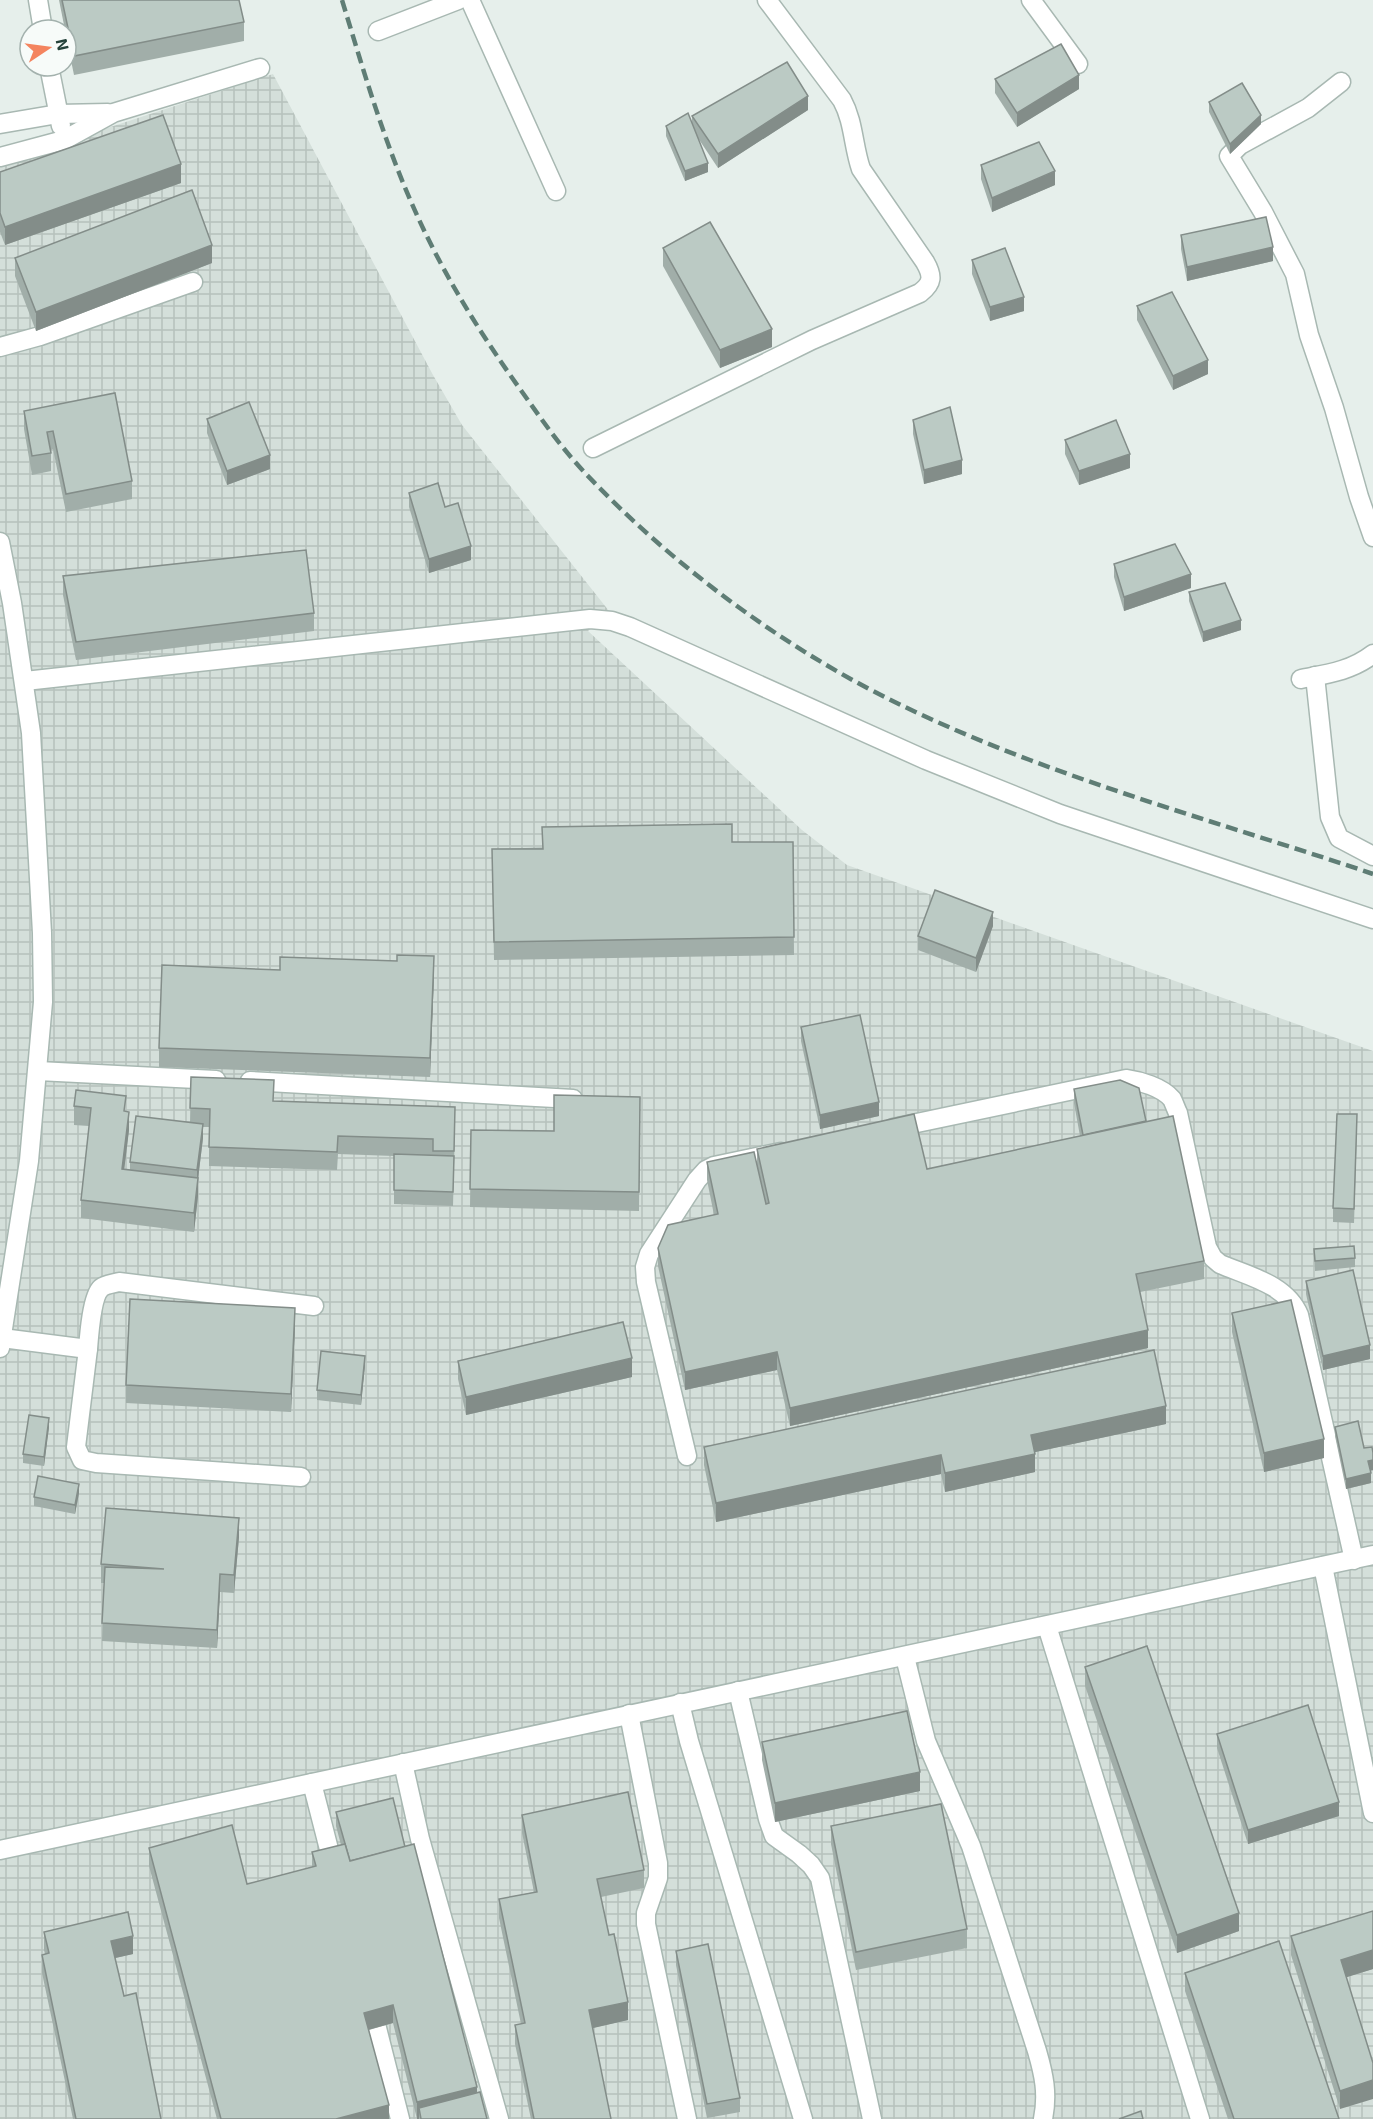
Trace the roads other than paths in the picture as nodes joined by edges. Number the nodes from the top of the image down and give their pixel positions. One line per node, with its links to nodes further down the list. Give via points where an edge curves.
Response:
1 (38, 0): 6 (street)
2 (458, 0): 7 (street)
3 (470, 0): 17 (street)
4 (767, 0): 20 (street, via 842,100 850,114 861,169 925,262 932,276 930,285)
5 (1031, 0): 8 (street)
6 (41, 18)
7 (378, 32)
8 (1078, 64)
9 (260, 68): 12 (street)
10 (52, 78): 13 (street)
11 (1341, 82): 21 (street, via 1308,108 1240,144 1229,156 1295,274 1309,335)
12 (113, 113): 13 (street); 15 (street)
13 (58, 114): 14 (street); 15 (street)
14 (0, 123)
15 (64, 140): 16 (street)
16 (0, 157)
17 (556, 191)
18 (193, 282): 19 (street)
19 (0, 347)
20 (592, 448)
21 (1373, 537)
22 (0, 542): 24 (street)
23 (1373, 654): 25 (street, via 1350,668 1308,678 1330,817 1339,838)
24 (25, 681): 26 (street, via 590,619 612,621 926,760 1060,814); 27 (street, via 42,933)
25 (1373, 856)
26 (1373, 919)
27 (38, 1071): 28 (street); 32 (street, via 29,1161)
28 (573, 1099)
29 (874, 1132): 36 (street, via 1126,1079 1163,1092 1178,1113 1207,1247 1213,1258 1277,1289 1294,1304 1299,1315)
30 (794, 1149): 34 (street, via 706,1170 649,1254 646,1282)
31 (314, 1306): 33 (street, via 119,1282 99,1290)
32 (1, 1345): 33 (street)
33 (88, 1349): 35 (street, via 76,1447 82,1460)
34 (687, 1456)
35 (301, 1477)
36 (1367, 1560): 37 (street)
37 (1323, 1566): 38 (street); 45 (street)
38 (1047, 1626): 39 (street); 55 (street)
39 (905, 1657): 40 (street); 54 (street, via 920,1725 971,1846 1037,2051 1047,2102)
40 (738, 1691): 41 (street); 53 (street, via 774,1836 799,1854 820,1878)
41 (680, 1703): 42 (street); 52 (street, via 688,1741)
42 (629, 1714): 43 (street); 51 (street, via 658,1863 646,1924)
43 (403, 1763): 44 (street); 50 (street, via 420,1839)
44 (312, 1783): 46 (street); 47 (street)
45 (1373, 1813)
46 (0, 1850)
47 (333, 1865)
48 (376, 2028): 49 (street)
49 (400, 2119)
50 (499, 2119)
51 (687, 2119)
52 (803, 2119)
53 (872, 2119)
54 (1043, 2119)
55 (1200, 2119)

